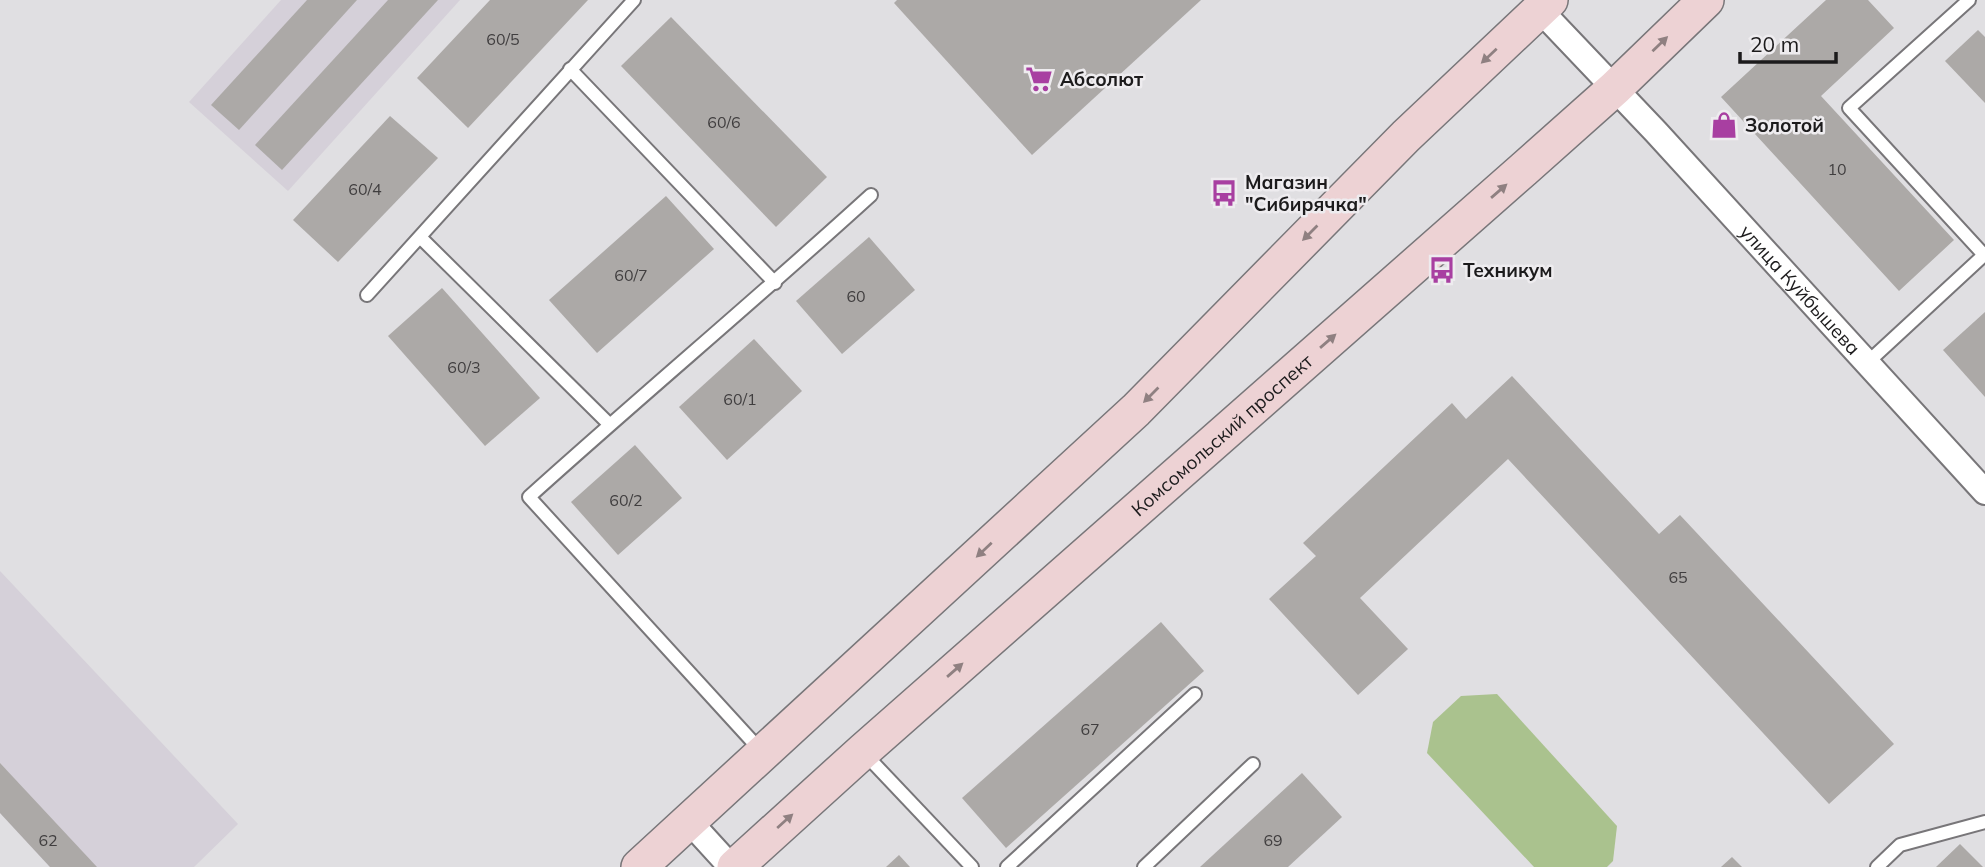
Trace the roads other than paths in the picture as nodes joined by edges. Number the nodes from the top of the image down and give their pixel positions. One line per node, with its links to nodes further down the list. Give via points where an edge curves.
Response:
1 (634, 0): 5 (lane)
2 (1706, 0): 6 (main road, Комсомольский проспект, one-way to 2)
3 (1969, 0): 9 (lane, via 1849,108)
4 (1545, 5): 6 (street, улица Куйбышева); 17 (main road, one-way to 17, via 1406,136 1136,410)
5 (570, 69): 8 (lane); 10 (lane)
6 (1615, 88): 12 (street, улица Куйбышева); 16 (main road, Комсомольский проспект, one-way to 6)
7 (871, 195): 10 (lane)
8 (421, 238): 11 (lane); 13 (lane)
9 (1985, 256): 12 (lane)
10 (775, 283): 13 (lane)
11 (367, 295)
12 (1867, 363): 14 (street, улица Куйбышева)
13 (609, 424): 17 (lane, via 529,497)
14 (1985, 492)
15 (1195, 694): 24 (lane)
16 (863, 751): 22 (main road, Комсомольский проспект, one-way to 16); 23 (lane)
17 (763, 753): 19 (main road)
18 (1253, 764): 25 (lane)
19 (689, 821): 21 (main road); 22 (street)
20 (1985, 822): 26 (lane, via 1900,845)
21 (639, 867)
22 (733, 867)
23 (972, 867)
24 (1007, 867)
25 (1144, 867)
26 (1877, 867)

